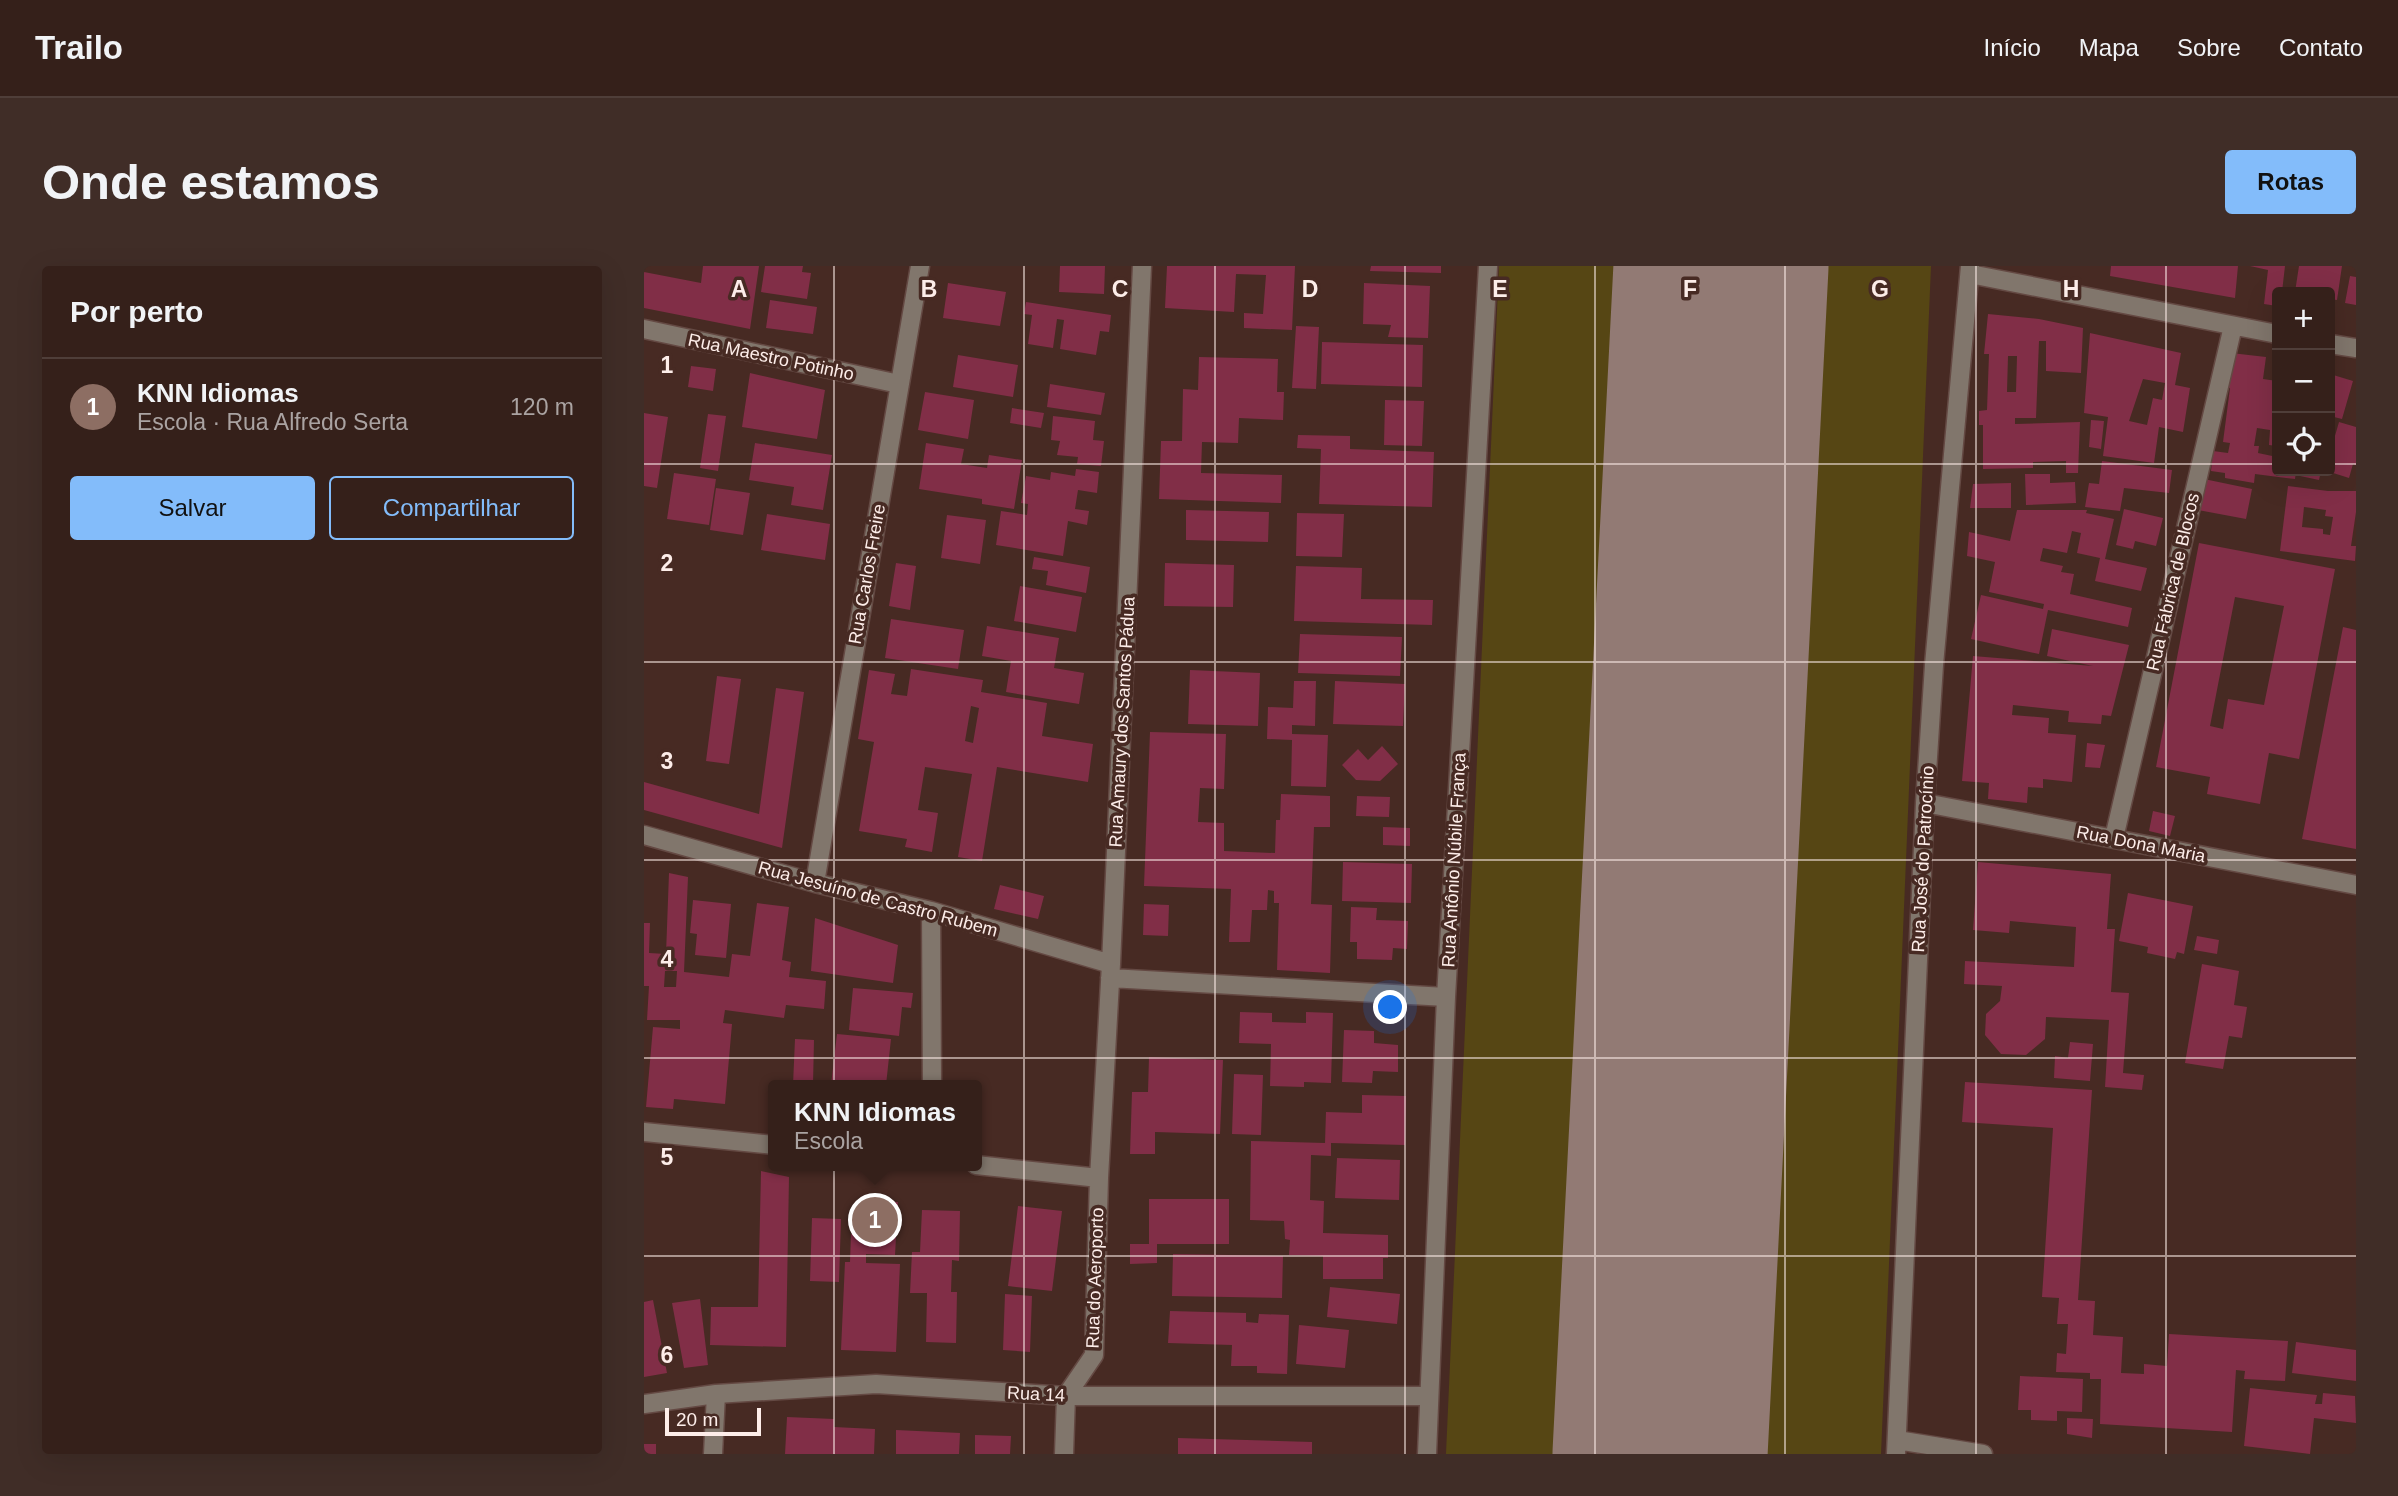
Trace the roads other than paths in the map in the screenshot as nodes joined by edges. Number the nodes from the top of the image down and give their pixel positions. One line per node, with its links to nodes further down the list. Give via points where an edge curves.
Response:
1 (920, 266): 10 (street, Rua Carlos Freire)
2 (1142, 266): 17 (street, Rua Amaury dos Santos Pádua)
3 (1488, 266): 18 (street, Rua Antônio Núbile França)
4 (1970, 270): 5 (street); 11 (street, Rua José do Patrocínio)
5 (2233, 326): 7 (street); 13 (street, Rua Fábrica de Blocos)
6 (644, 329): 10 (street, Rua Maestro Potinho)
7 (2272, 333)
8 (2335, 345): 9 (street)
9 (2356, 348)
10 (899, 384): 14 (street, Rua Carlos Freire)
11 (1925, 803): 13 (street, Rua Dona Maria); 28 (street, Rua José do Patrocínio)
12 (644, 835): 14 (street, Rua Jesuíno de Castro Rubem)
13 (2114, 838): 15 (street, Rua Dona Maria)
14 (815, 883): 16 (street, Rua Jesuíno de Castro Rubem)
15 (2356, 885)
16 (931, 911): 17 (street, Rua Jesuíno de Castro Rubem); 19 (street)
17 (1111, 971): 18 (street, Rua Jesuíno de Castro Rubem); 23 (street, Rua Amaury dos Santos Pádua)
18 (1446, 997): 26 (street, Rua Antônio Núbile França)
19 (933, 1080)
20 (644, 1132): 21 (street)
21 (768, 1144)
22 (982, 1167): 23 (street)
23 (1099, 1178): 25 (street, Rua do Aeroporto, via 1094,1355)
24 (716, 1394): 25 (street, Rua 14, via 876,1384); 27 (street, Rua 14); 29 (street)
25 (1066, 1396): 26 (street, Rua 14); 30 (street)
26 (1429, 1396): 31 (street, Rua Antônio Núbile França)
27 (644, 1404)
28 (1897, 1447): 32 (street)
29 (713, 1454)
30 (1064, 1454)
31 (1427, 1454)
32 (1983, 1454)

